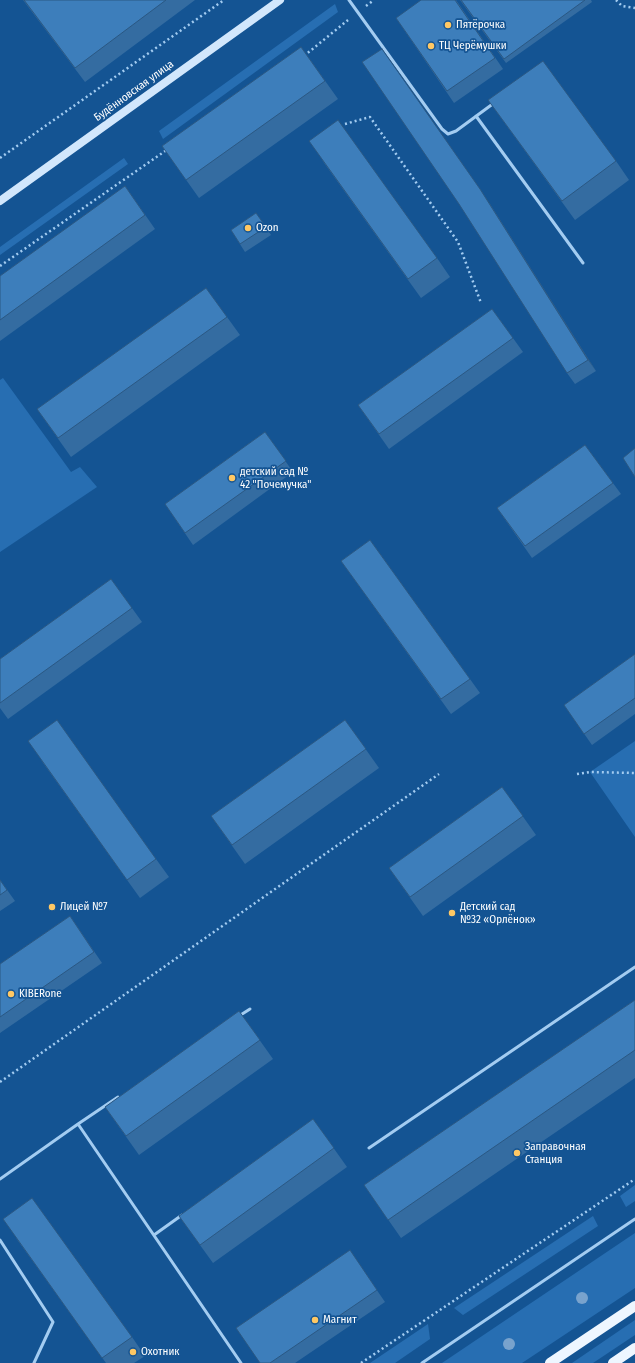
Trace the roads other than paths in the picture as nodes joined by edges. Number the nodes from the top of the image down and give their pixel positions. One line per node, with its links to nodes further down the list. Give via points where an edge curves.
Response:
1 (280, 0): 5 (main road, Будённовская улица)
2 (349, 0): 4 (lane, via 442,129 448,134 456,131)
3 (498, 100): 4 (lane)
4 (476, 116): 6 (lane)
5 (0, 201)
6 (583, 264)
7 (635, 967): 12 (lane)
8 (250, 1009): 9 (lane)
9 (237, 1018)
10 (125, 1093): 11 (lane)
11 (78, 1124): 13 (lane); 16 (lane)
12 (370, 1148)
13 (0, 1179)
14 (187, 1212): 16 (lane)
15 (635, 1220): 22 (lane)
16 (154, 1235): 21 (lane)
17 (0, 1240): 20 (lane, via 53,1322)
18 (635, 1306): 23 (main road)
19 (635, 1348): 24 (main road)
20 (34, 1363)
21 (241, 1363)
22 (422, 1363)
23 (550, 1363)
24 (613, 1363)

